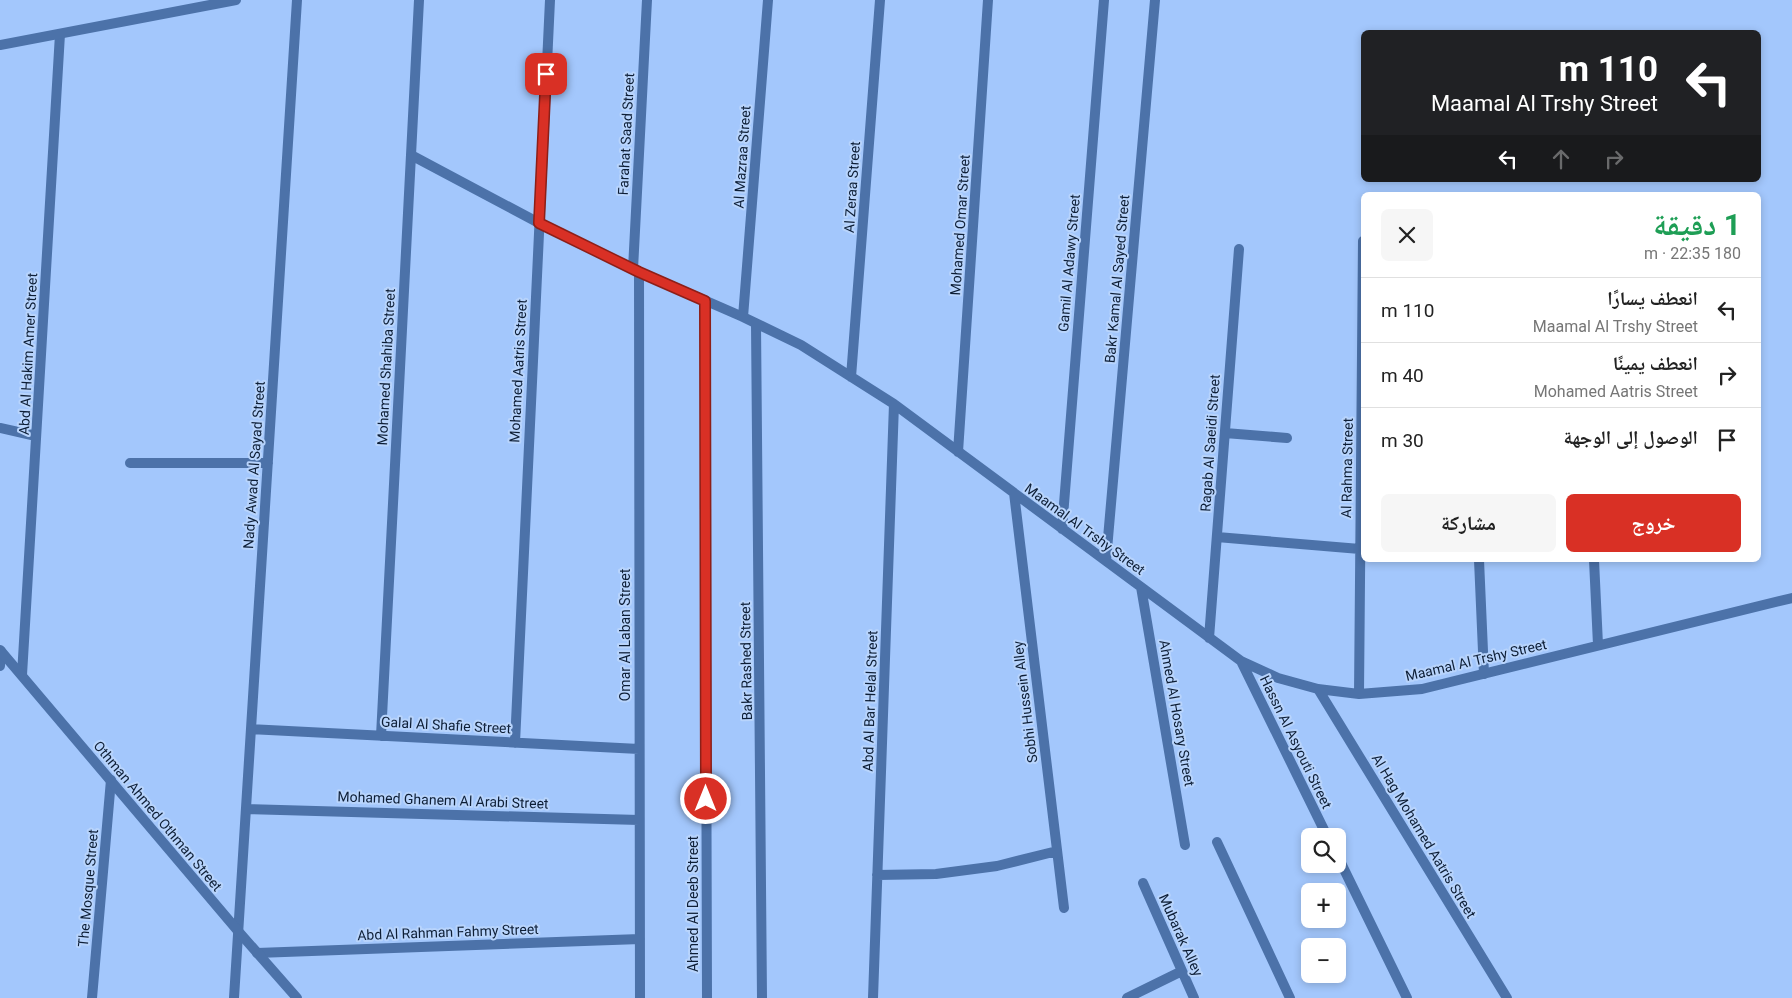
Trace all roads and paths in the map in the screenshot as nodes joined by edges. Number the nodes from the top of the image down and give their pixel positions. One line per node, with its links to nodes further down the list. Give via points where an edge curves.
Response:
1 (236, 0): 11 (street)
2 (297, 0): 29 (street, Nady Awad Al Sayad Street)
3 (418, 0): 13 (street, Mohamed Shahiba Street)
4 (550, 0): 14 (street, Mohamed Aatris Street)
5 (647, 0): 16 (street, Farahat Saad Street)
6 (768, 0): 18 (street, Al Mazraa Street)
7 (880, 0): 20 (street, Al Zeraa Street)
8 (988, 0): 27 (street, Mohamed Omar Street)
9 (1104, 0): 31 (street, Gamil Al Adawy Street)
10 (1155, 0): 34 (street, Bakr Kamal Al Sayed Street)
11 (60, 34): 12 (street); 24 (street, Abd Al Hakim Amer Street)
12 (0, 45)
13 (411, 155): 14 (street, Maamal Al Trshy Street); 49 (street, Mohamed Shahiba Street)
14 (539, 223): 16 (street, Maamal Al Trshy Street); 50 (street, Mohamed Aatris Street)
15 (1239, 250): 23 (street, Ragab Al Saeidi Street)
16 (636, 270): 17 (street, Maamal Al Trshy Street); 51 (street, Omar Al Laban Street)
17 (705, 301): 18 (street, Maamal Al Trshy Street); 71 (street, Ahmed Al Deeb Street)
18 (743, 317): 19 (street, Maamal Al Trshy Street)
19 (756, 324): 20 (street, Maamal Al Trshy Street, via 801,345); 72 (street, Bakr Rashed Street)
20 (851, 377): 21 (street, Maamal Al Trshy Street)
21 (894, 404): 27 (street, Maamal Al Trshy Street); 60 (street, Abd Al Bar Helal Street)
22 (0, 428): 24 (street)
23 (1225, 433): 25 (street); 32 (street, Ragab Al Saeidi Street)
24 (36, 436): 45 (street, Abd Al Hakim Amer Street)
25 (1287, 438)
26 (1361, 447): 33 (street, Al Rahma Street)
27 (958, 452): 30 (street, Maamal Al Trshy Street)
28 (130, 463): 29 (street)
29 (268, 463): 48 (street, Nady Awad Al Sayad Street)
30 (1014, 494): 31 (street, Maamal Al Trshy Street); 58 (street, Sobhi Hussein Alley)
31 (1062, 529): 34 (street, Maamal Al Trshy Street)
32 (1217, 537): 33 (street); 39 (street, Ragab Al Saeidi Street)
33 (1360, 549): 47 (street, Al Rahma Street)
34 (1106, 561): 37 (street, Maamal Al Trshy Street)
35 (1480, 562): 44 (street)
36 (1594, 562): 40 (street)
37 (1141, 587): 39 (street, Maamal Al Trshy Street); 57 (street, Ahmed Al Hosary Street)
38 (1792, 598): 40 (street, Maamal Al Trshy Street)
39 (1209, 638): 42 (street, Maamal Al Trshy Street)
40 (1598, 646): 44 (street, Maamal Al Trshy Street)
41 (1, 651): 43 (street); 45 (street, Othman Ahmed Othman Street)
42 (1241, 661): 46 (street, Maamal Al Trshy Street, via 1278,678); 55 (street, Hassn Al Asyouti Street)
43 (0, 666)
44 (1484, 674): 47 (street, Maamal Al Trshy Street, via 1422,689)
45 (22, 675): 52 (street, Othman Ahmed Othman Street)
46 (1318, 689): 47 (street, Maamal Al Trshy Street); 78 (street, Al Hag Mohamed Aatris Street)
47 (1359, 694)
48 (251, 729): 49 (street, Galal Al Shafie Street); 53 (street, Nady Awad Al Sayad Street)
49 (381, 736): 50 (street, Galal Al Shafie Street)
50 (515, 743): 51 (street, Galal Al Shafie Street)
51 (639, 749): 54 (street, Omar Al Laban Street)
52 (111, 780): 63 (street, Othman Ahmed Othman Street); 67 (street, The Mosque Street)
53 (246, 809): 54 (street, Mohamed Ghanem Al Arabi Street); 63 (street, Nady Awad Al Sayad Street)
54 (639, 820): 64 (street, Omar Al Laban Street)
55 (1323, 828)
56 (1218, 842): 76 (street)
57 (1185, 844)
58 (1057, 851): 60 (street, via 962,871); 62 (street, Sobhi Hussein Alley)
59 (1346, 873): 77 (street)
60 (877, 875): 73 (street, Abd Al Bar Helal Street)
61 (1143, 883): 66 (street, Mubarak Alley)
62 (1064, 908)
63 (238, 931): 65 (street, Othman Ahmed Othman Street); 68 (street, Nady Awad Al Sayad Street)
64 (640, 938): 65 (street, Abd Al Rahman Fahmy Street); 70 (street, Omar Al Laban Street)
65 (257, 953): 69 (street, Othman Ahmed Othman Street)
66 (1182, 971): 74 (street); 75 (street, Mubarak Alley)
67 (92, 998)
68 (234, 998)
69 (297, 998)
70 (640, 998)
71 (707, 998)
72 (762, 998)
73 (873, 998)
74 (1127, 998)
75 (1194, 998)
76 (1290, 998)
77 (1407, 998)
78 (1507, 998)

